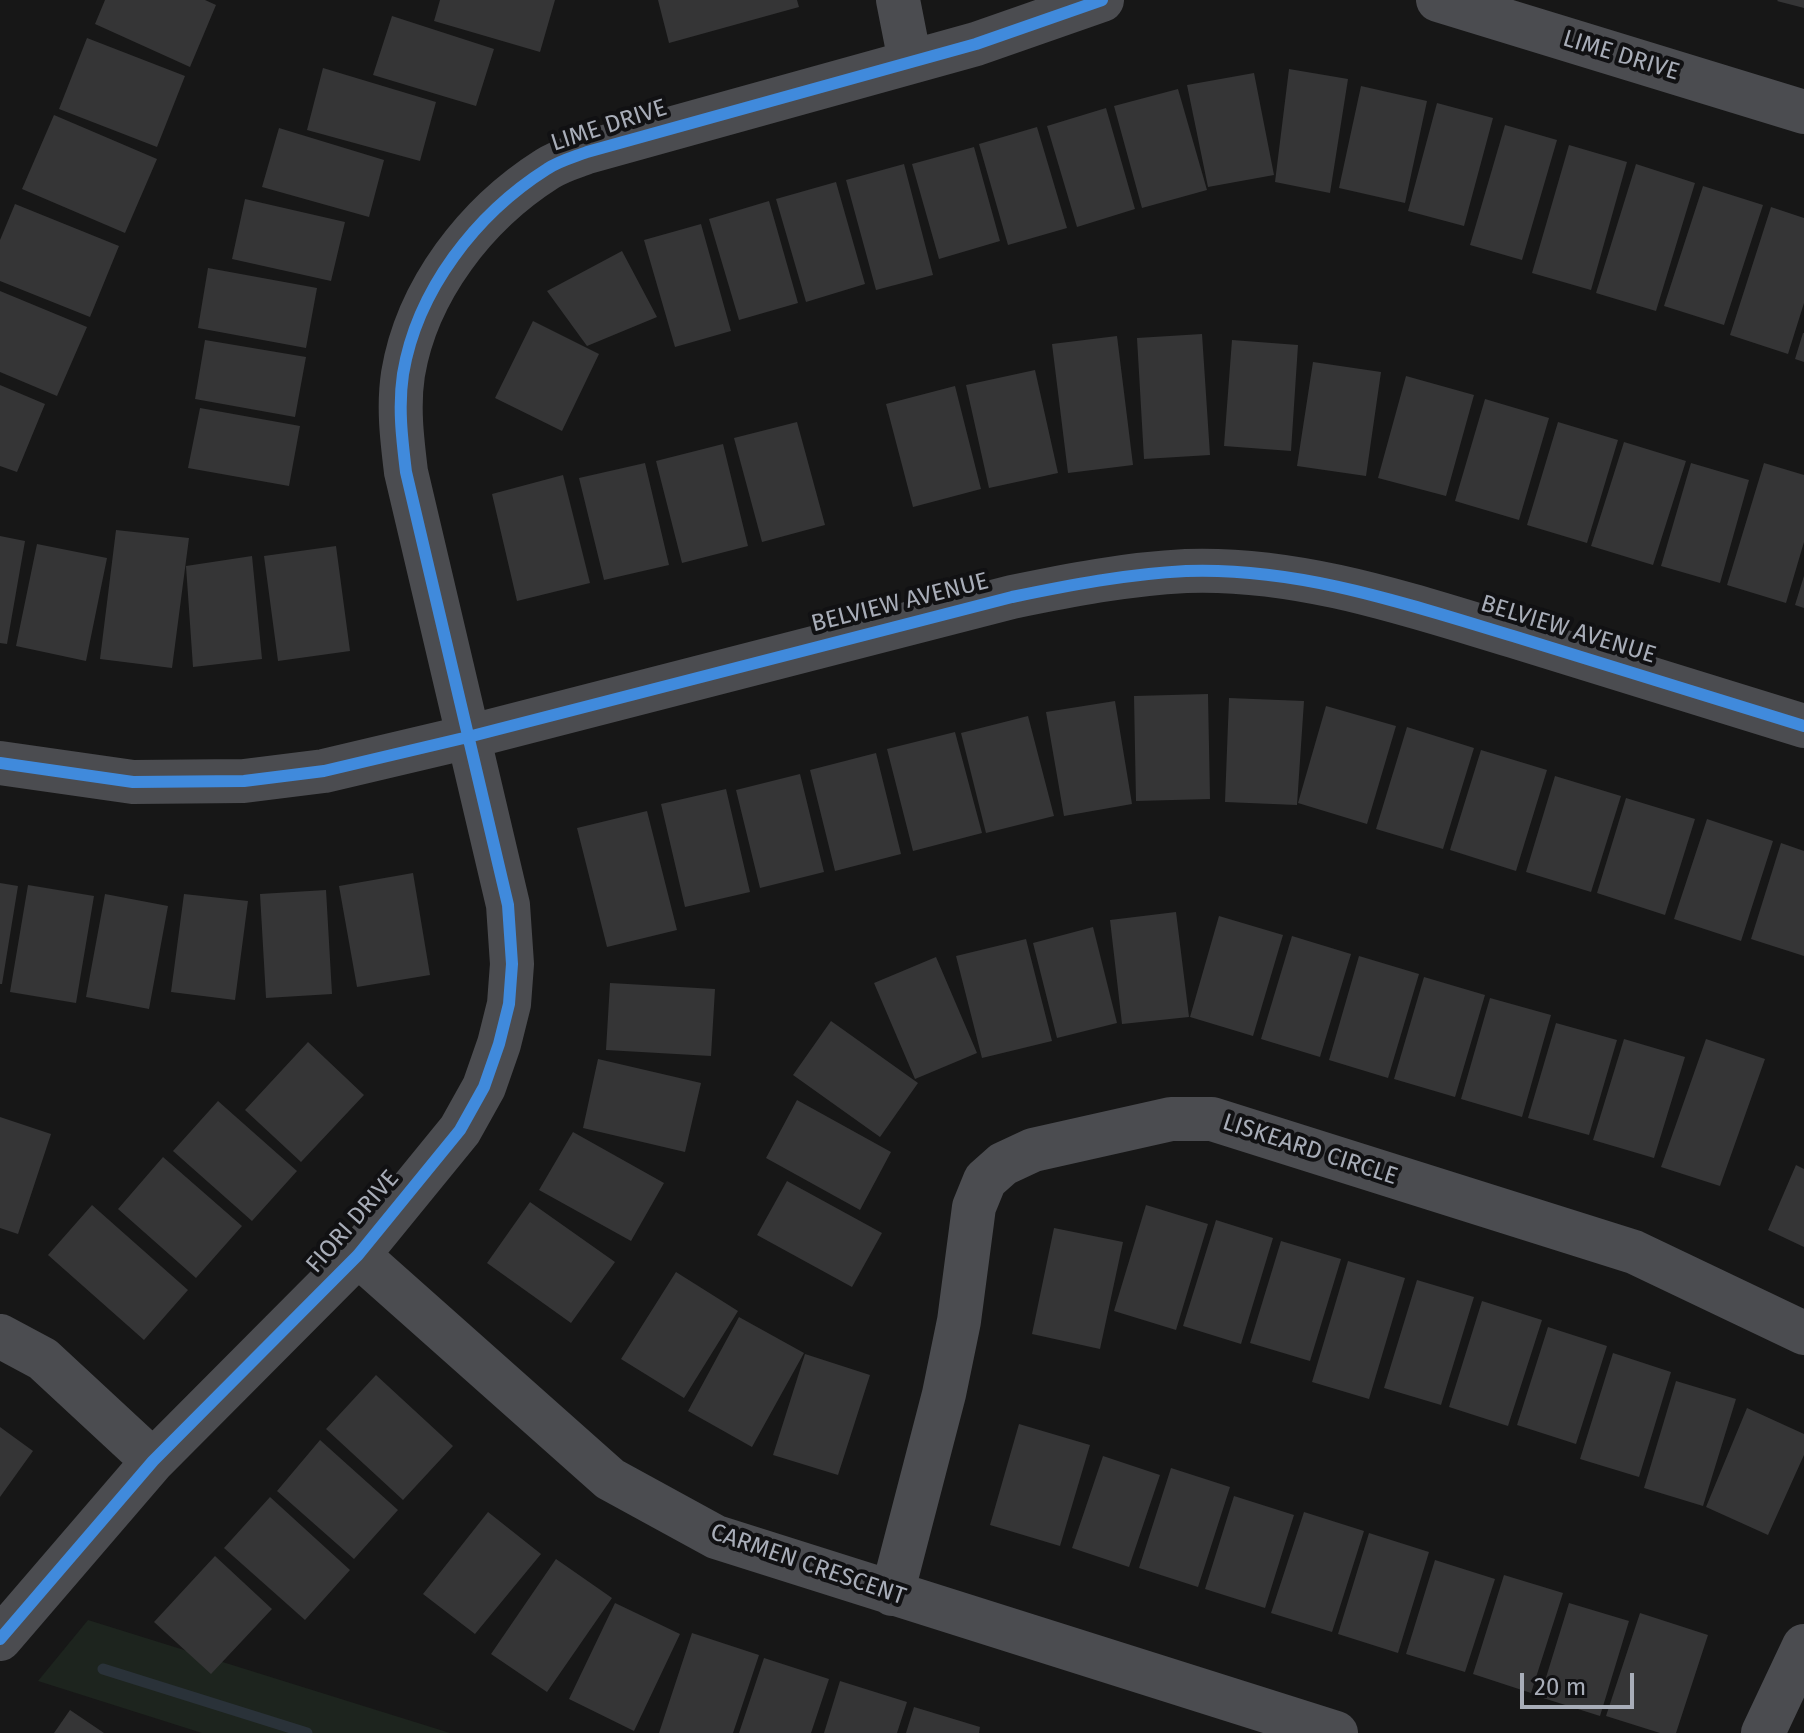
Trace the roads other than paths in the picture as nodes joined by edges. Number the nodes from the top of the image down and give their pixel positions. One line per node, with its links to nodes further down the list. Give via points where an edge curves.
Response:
1 (898, 0): 4 (street)
2 (1102, 0): 4 (street, LIME DRIVE)
3 (1438, 0): 5 (street, LIME DRIVE)
4 (910, 61): 7 (street, LIME DRIVE, via 549,167 468,237 439,280 418,321 404,373 400,419 406,472)
5 (1804, 112)
6 (1804, 726): 7 (street, BELVIEW AVENUE, via 1331,584 1188,571 1101,578 1012,597)
7 (468, 737): 8 (street, BELVIEW AVENUE, via 324,771 244,781 133,782); 9 (street, FIORI DRIVE, via 508,905 509,1004 484,1087 460,1130)
8 (0, 763)
9 (358, 1255): 12 (street, FIORI DRIVE); 13 (street, CARMEN CRESCENT, via 610,1479 716,1537)
10 (1804, 1333): 13 (street, LISKEARD CIRCLE, via 1634,1252 1212,1119 1171,1119 1033,1150 1003,1164 985,1180 974,1207 944,1394)
11 (0, 1336): 12 (street, via 43,1359)
12 (153, 1461): 14 (street, FIORI DRIVE)
13 (892, 1594): 16 (street, CARMEN CRESCENT)
14 (0, 1639)
15 (1804, 1646): 17 (street)
16 (1336, 1733)
17 (1763, 1733)

